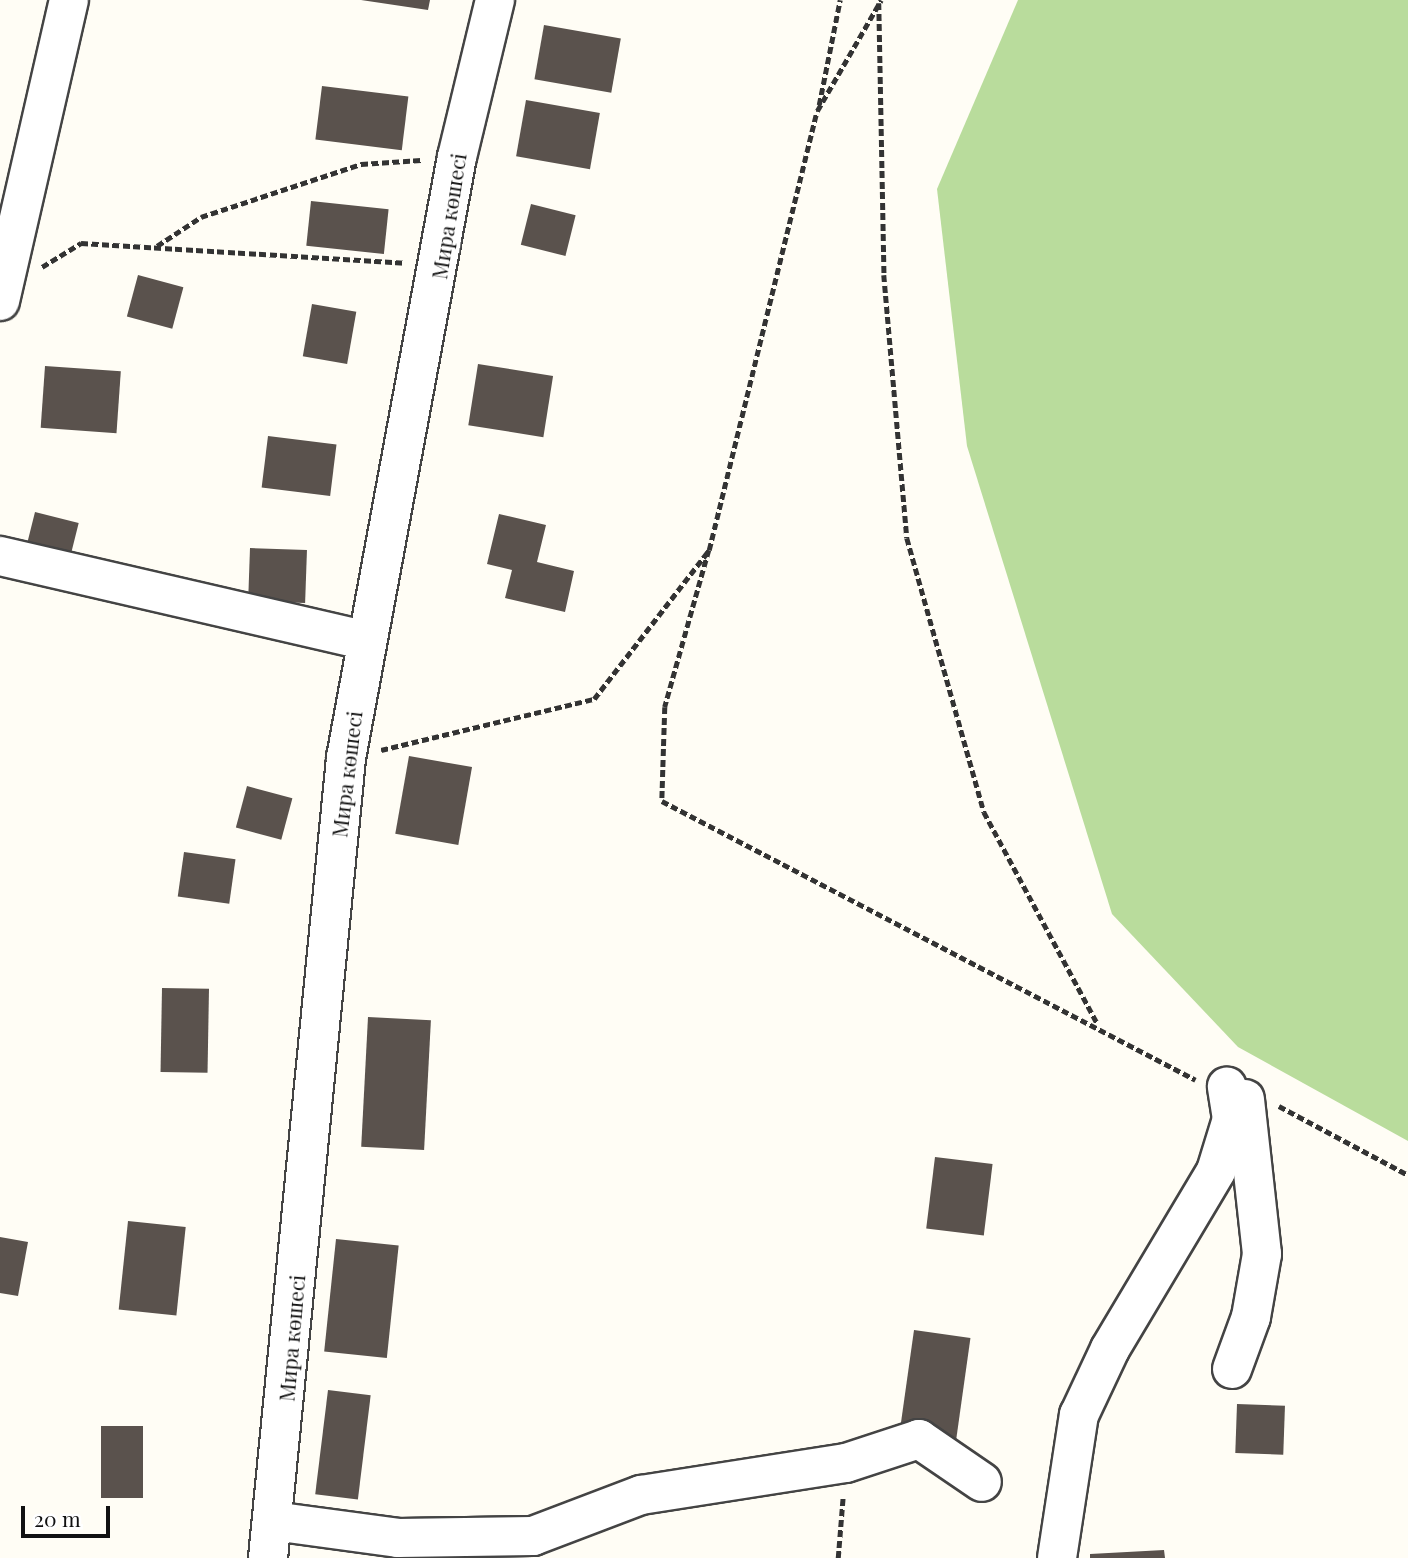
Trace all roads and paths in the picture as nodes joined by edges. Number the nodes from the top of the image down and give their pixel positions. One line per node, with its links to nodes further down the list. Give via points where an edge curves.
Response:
1 (69, 0): 8 (street)
2 (495, 0): 6 (street, Мира көшесі)
3 (840, 0): 5 (path)
4 (880, 2): 5 (path); 14 (path, via 884,275 907,538 984,812)
5 (817, 111): 10 (path)
6 (457, 157): 7 (path, via 361,164 201,217); 9 (street, Мира көшесі)
7 (156, 246): 8 (path, via 80,243); 9 (path, via 420,264)
8 (1, 296)
9 (433, 307): 12 (street, Мира көшесі)
10 (709, 550): 13 (path, via 594,699); 14 (path, via 665,707 662,801)
11 (0, 555): 12 (street)
12 (364, 640): 13 (street, Мира көшесі)
13 (346, 758): 20 (street, Мира көшесі)
14 (1097, 1023): 15 (path, via 1205,1086)
15 (1235, 1087): 16 (path); 17 (street, via 1262,1254 1251,1317); 23 (street, via 1232,1119 1216,1171 1110,1349 1079,1415)
16 (1408, 1175)
17 (1232, 1369)
18 (846, 1463): 19 (street, via 919,1440); 20 (street, via 641,1495 533,1536 398,1538); 22 (path)
19 (982, 1482)
20 (274, 1521): 21 (street, Мира көшесі)
21 (268, 1558)
22 (838, 1558)
23 (1057, 1558)

